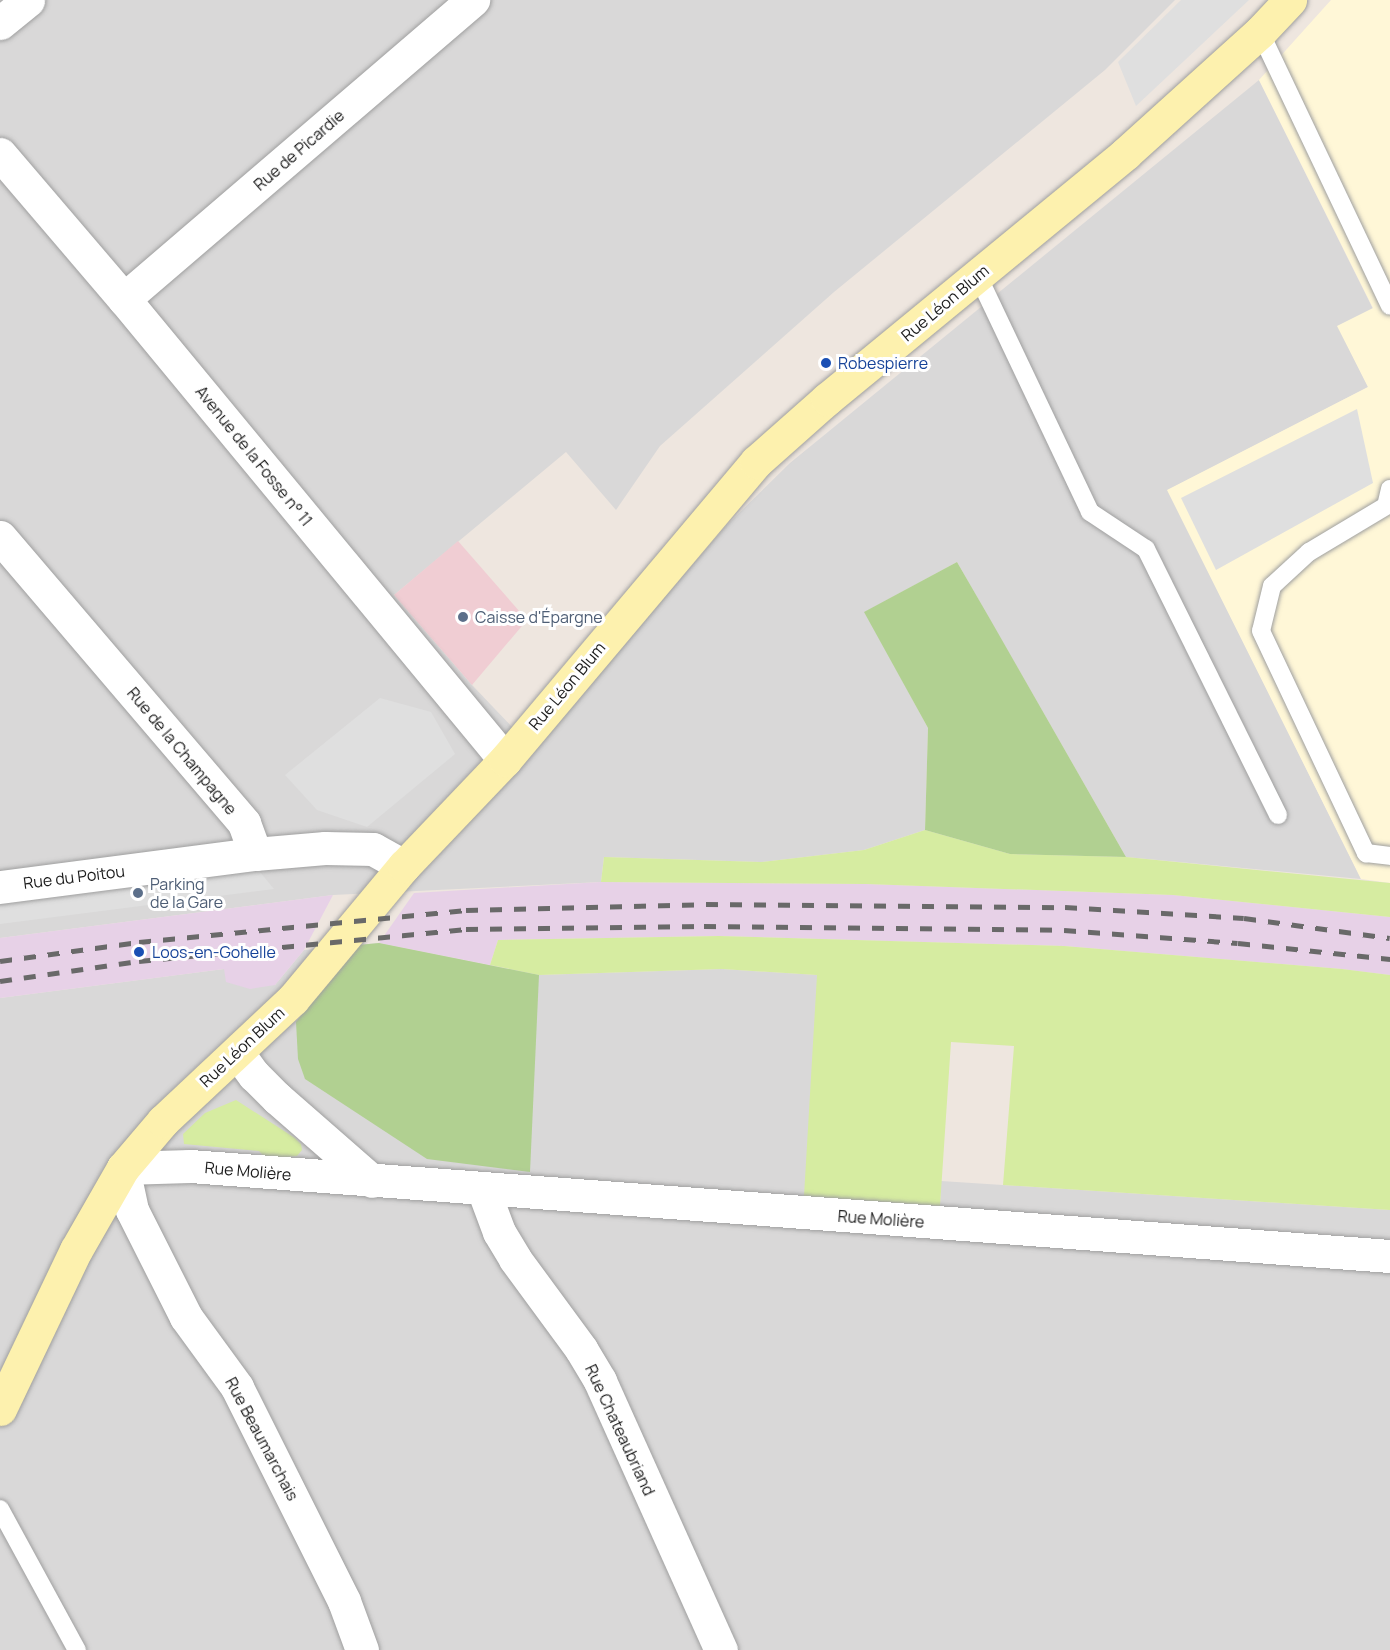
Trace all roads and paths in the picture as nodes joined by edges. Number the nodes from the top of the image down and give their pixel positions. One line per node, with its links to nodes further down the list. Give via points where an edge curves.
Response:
1 (28, 0): 4 (street)
2 (473, 0): 8 (street, Rue de Picardie)
3 (1290, 0): 5 (street, Rue Léon Blum)
4 (0, 23)
5 (1260, 32): 7 (street, Rue Léon Blum, via 1125,154); 9 (lane)
6 (0, 154): 8 (street, Avenue de la Fosse n° 11)
7 (978, 276): 12 (street, Rue Léon Blum, via 756,462); 13 (lane, via 1090,512 1146,549)
8 (124, 299): 12 (street, Avenue de la Fosse n° 11)
9 (1390, 306)
10 (1390, 489): 15 (lane, via 1386,506 1309,552 1272,586 1261,631 1366,853)
11 (0, 537): 14 (street, Rue de la Champagne, via 244,823)
12 (505, 760): 16 (street, Rue Léon Blum)
13 (1278, 815)
14 (255, 855): 16 (street, via 325,848 373,849); 17 (street, Rue du Poitou)
15 (1390, 856)
16 (404, 866): 18 (street, Rue Léon Blum, via 293,999)
17 (0, 887)
18 (237, 1052): 19 (street, Rue Léon Blum, via 163,1121); 20 (street, via 277,1098)
19 (123, 1168): 20 (street, Rue Molière, via 190,1166); 23 (street, Rue Léon Blum, via 76,1250); 26 (street, Rue Beaumarchais, via 132,1210 186,1317 237,1387 344,1601)
20 (372, 1181): 21 (street, Rue Molière)
21 (483, 1189): 22 (street, Rue Molière); 27 (street, Rue Chateaubriand, via 499,1232 515,1259 600,1381)
22 (1390, 1256)
23 (0, 1409)
24 (0, 1509): 25 (lane)
25 (77, 1650)
26 (362, 1650)
27 (721, 1650)

